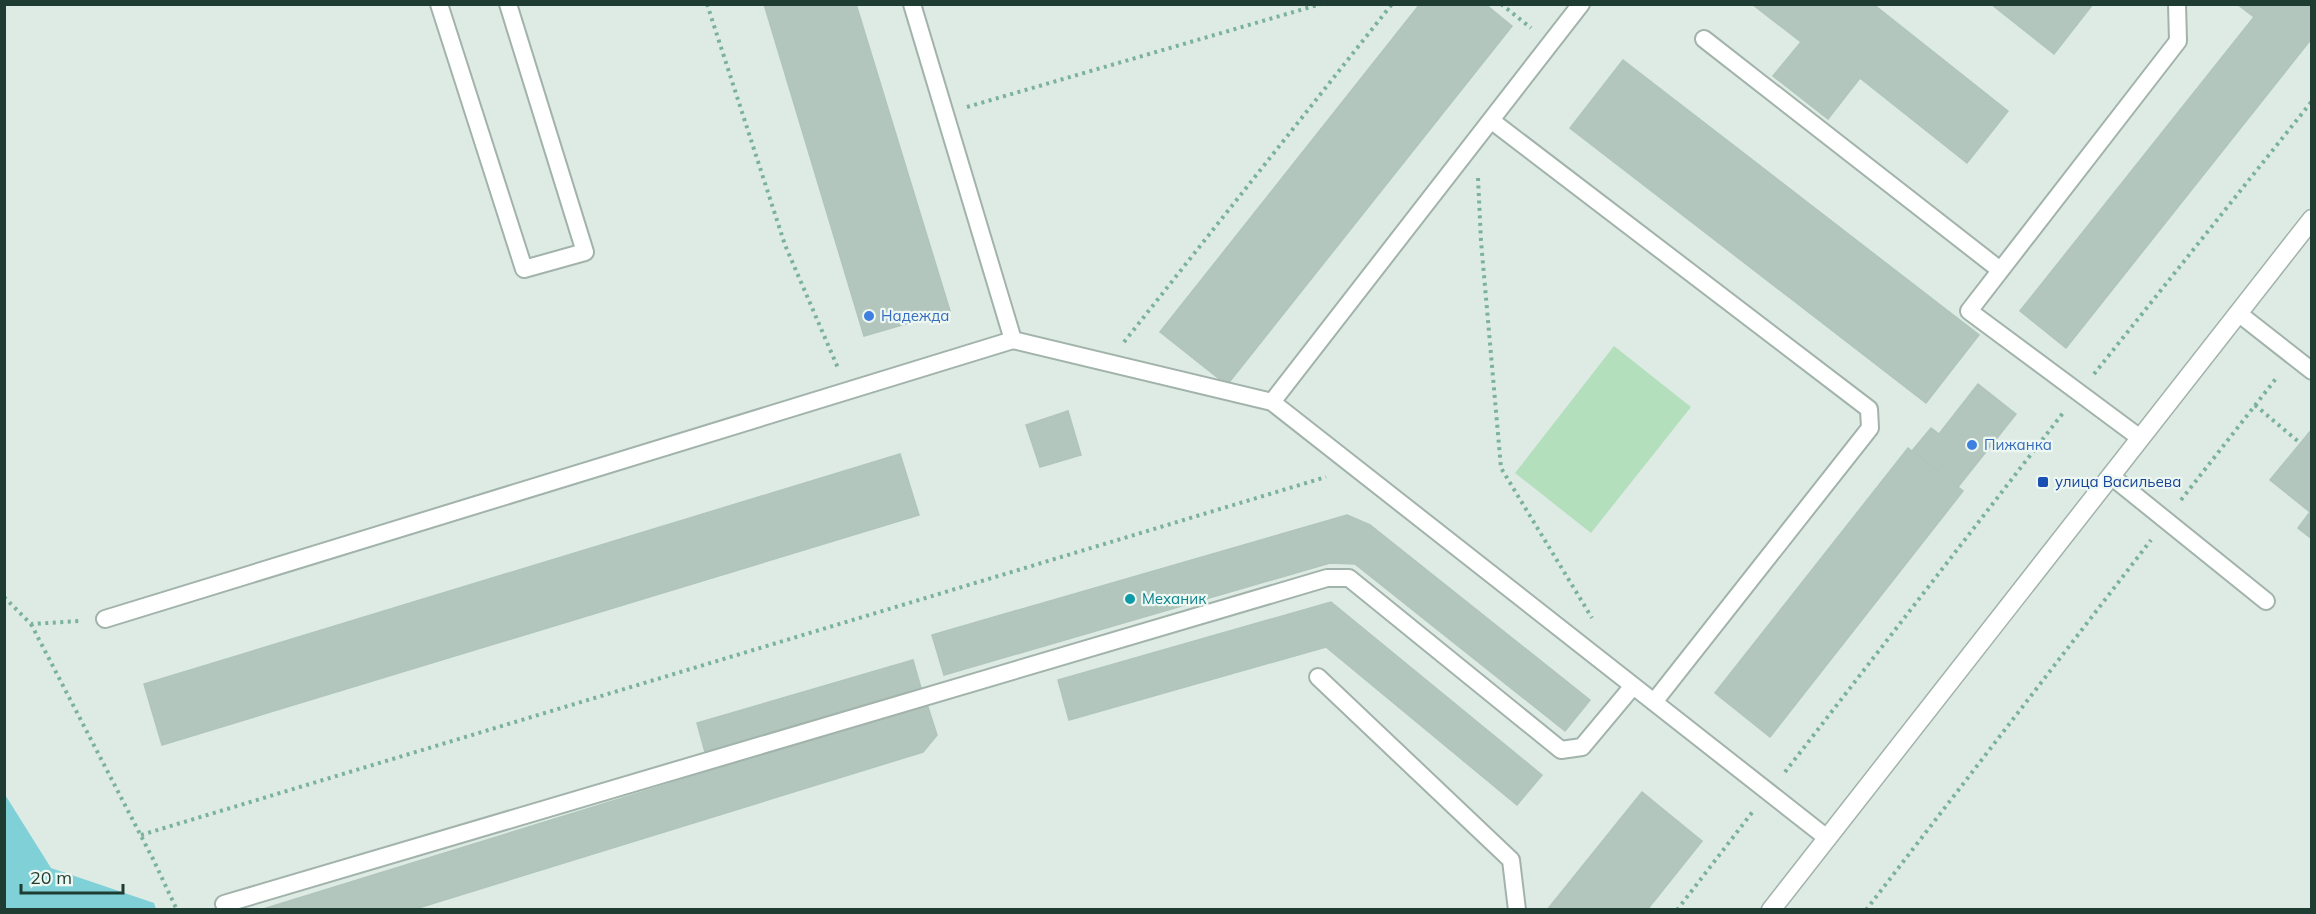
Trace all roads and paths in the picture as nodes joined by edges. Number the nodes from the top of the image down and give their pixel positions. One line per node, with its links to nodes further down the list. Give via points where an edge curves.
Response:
1 (440, 4): 2 (lane, via 524,269 585,252)
2 (508, 4)
3 (707, 4): 23 (path, via 785,245)
4 (912, 4): 13 (lane)
5 (1321, 4): 13 (path)
6 (1392, 4): 21 (path)
7 (1501, 4): 11 (path)
8 (1581, 4): 11 (lane)
9 (2177, 4): 17 (lane, via 2178,41)
10 (1704, 39): 17 (lane)
11 (1551, 44): 14 (lane)
12 (2312, 101): 24 (path)
13 (945, 113): 19 (lane)
14 (1492, 122): 15 (lane); 39 (lane, via 1869,409 1870,428)
15 (1477, 140): 25 (lane); 36 (path, via 1481,242 1501,468)
16 (2312, 219): 18 (street)
17 (2000, 270): 24 (lane, via 1969,310)
18 (2238, 314): 20 (lane); 27 (street)
19 (1013, 340): 21 (lane); 23 (lane)
20 (2292, 357): 22 (lane); 26 (path)
21 (1107, 363): 25 (lane)
22 (2312, 371)
23 (848, 391): 34 (lane)
24 (2079, 392): 27 (lane); 40 (path)
25 (1272, 402): 29 (lane)
26 (2255, 405): 28 (path); 31 (path)
27 (2140, 438): 30 (street)
28 (2300, 442)
29 (1355, 468): 38 (lane); 41 (path)
30 (2111, 476): 31 (lane); 42 (street)
31 (2166, 520): 33 (lane); 48 (path)
32 (4, 597): 35 (path)
33 (2266, 601)
34 (105, 619): 35 (path)
35 (31, 624): 41 (path)
36 (1597, 626)
37 (1317, 676): 45 (lane, via 1511,860)
38 (1633, 686): 39 (lane); 43 (lane, via 1582,747 1561,750 1350,578 1327,578)
39 (1654, 702): 40 (lane)
40 (1768, 792): 42 (lane); 46 (path)
41 (141, 835): 44 (path)
42 (1827, 838): 47 (street)
43 (224, 904)
44 (177, 909)
45 (1517, 909)
46 (1677, 909)
47 (1771, 909)
48 (1866, 909)

